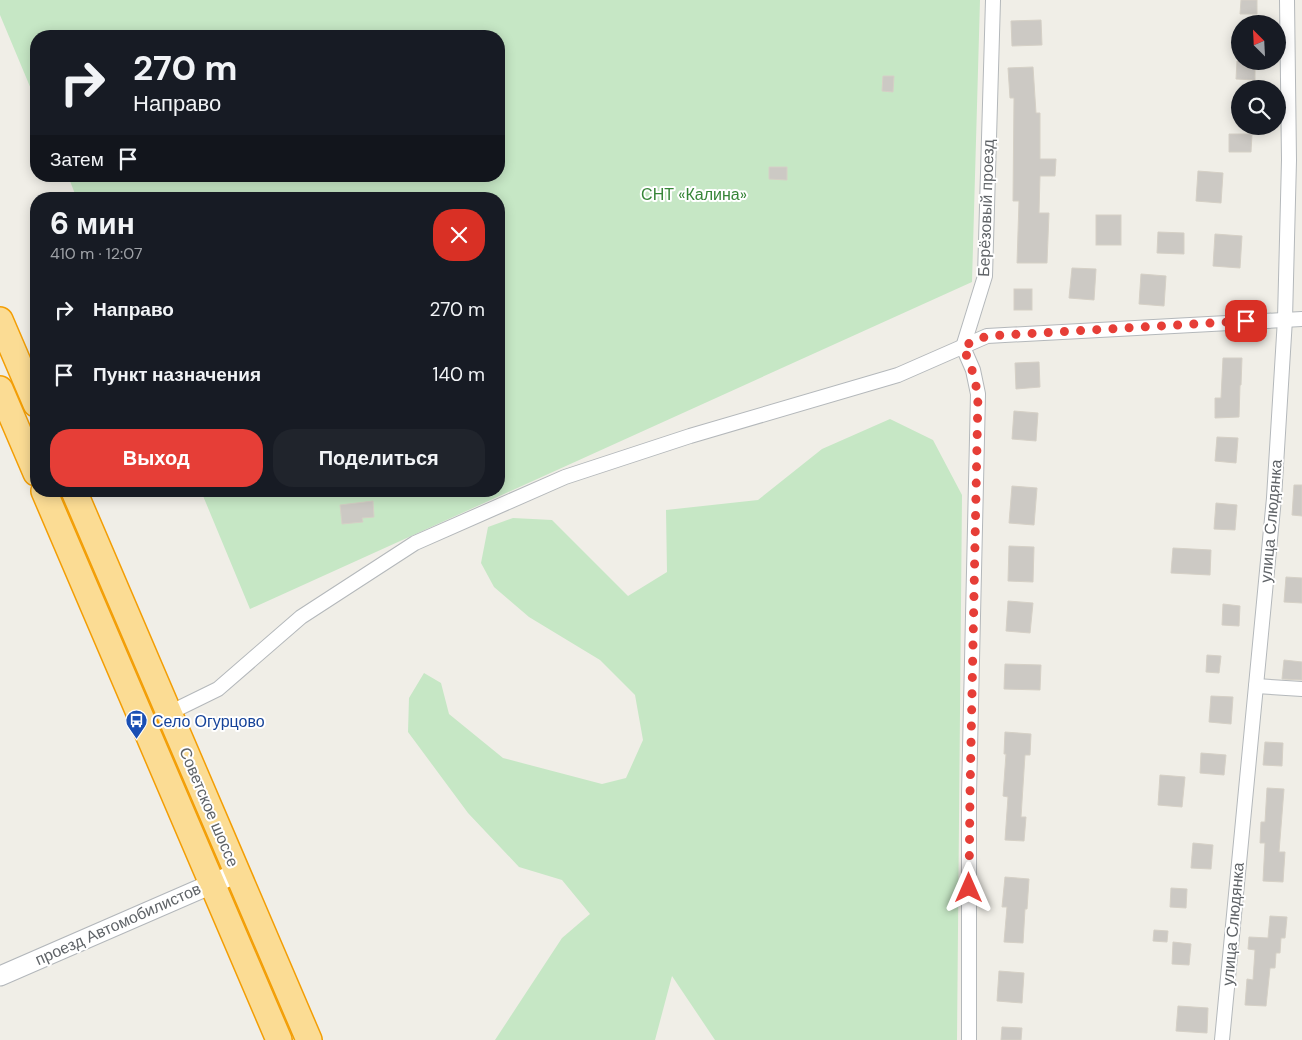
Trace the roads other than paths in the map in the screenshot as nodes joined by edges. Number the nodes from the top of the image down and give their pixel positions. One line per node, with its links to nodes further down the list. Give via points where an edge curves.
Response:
1 (993, 0): 6 (street, Берёзовый проезд, via 985,276)
2 (1287, 0): 3 (street, улица Слюдянка, via 1289,160)
3 (1285, 319): 4 (street); 6 (street, via 987,336); 12 (street, улица Слюдянка, via 1274,498)
4 (1302, 319)
5 (0, 320): 8 (highway)
6 (963, 346): 14 (street, via 898,375 690,436 565,478 414,543 301,617 218,689); 20 (street, via 978,394)
7 (0, 389): 9 (highway)
8 (30, 390)
9 (30, 459)
10 (47, 497): 16 (highway, Советское шоссе)
11 (77, 497): 14 (highway, Советское шоссе)
12 (1256, 686): 13 (street); 21 (street, улица Слюдянка)
13 (1302, 689)
14 (169, 713): 15 (highway, Советское шоссе)
15 (237, 873): 16 (street, проезд Автомобилистов); 19 (highway, Советское шоссе)
16 (212, 883): 17 (street, проезд Автомобилистов); 18 (highway, Советское шоссе)
17 (0, 976)
18 (279, 1040)
19 (309, 1040)
20 (969, 1040)
21 (1222, 1040)

